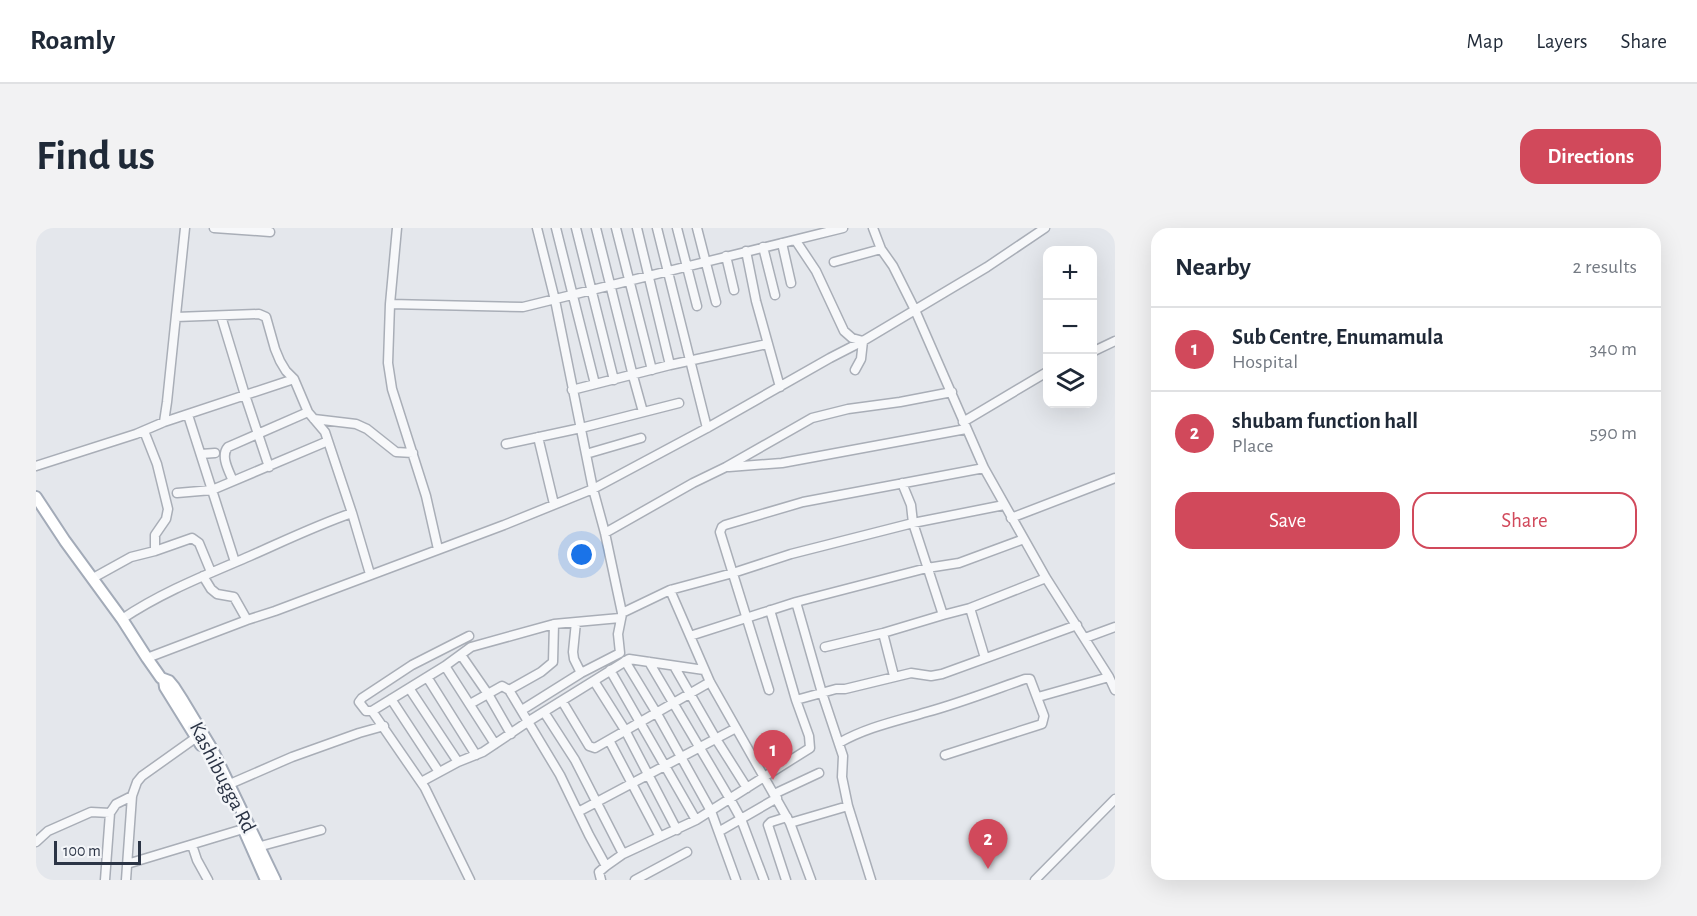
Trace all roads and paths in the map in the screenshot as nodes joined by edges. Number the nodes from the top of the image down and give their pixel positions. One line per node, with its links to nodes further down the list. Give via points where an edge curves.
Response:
1 (185, 228): 41 (street)
2 (214, 228): 16 (street)
3 (397, 228): 37 (street)
4 (537, 228): 35 (street)
5 (556, 228): 33 (street)
6 (576, 228): 32 (street)
7 (596, 228): 30 (street)
8 (616, 228): 28 (street)
9 (637, 228): 27 (street)
10 (657, 228): 26 (street)
11 (677, 228): 25 (street)
12 (697, 228): 23 (street)
13 (843, 228): 17 (street)
14 (873, 228): 20 (street)
15 (1045, 228): 39 (street)
16 (270, 232)
17 (796, 240): 18 (street); 42 (street, via 816,271 844,331)
18 (782, 243): 19 (street); 29 (street)
19 (763, 247): 21 (street); 34 (street)
20 (881, 249): 24 (street); 39 (street)
21 (746, 251): 22 (street); 44 (street)
22 (726, 256): 23 (street); 31 (street)
23 (705, 261): 25 (street); 36 (street)
24 (834, 262)
25 (686, 266): 26 (street); 38 (street)
26 (668, 271): 27 (street); 46 (street)
27 (648, 276): 28 (street); 47 (street)
28 (629, 281): 30 (street); 48 (street)
29 (791, 283)
30 (611, 285): 32 (street); 51 (street)
31 (734, 290)
32 (592, 291): 33 (street); 53 (street)
33 (574, 295): 35 (street); 54 (street)
34 (775, 295)
35 (555, 300): 37 (street, via 516,308); 56 (street)
36 (716, 302)
37 (390, 304): 74 (street, via 388,363 392,389)
38 (697, 306)
39 (915, 310): 42 (street); 57 (street)
40 (221, 316): 41 (street); 52 (street, via 264,315 280,361); 58 (street)
41 (176, 317): 63 (street)
42 (863, 341): 49 (street); 55 (street)
43 (1115, 341): 45 (street)
44 (767, 344): 46 (street); 55 (street)
45 (1097, 350)
46 (690, 361): 47 (street); 66 (street)
47 (670, 365): 48 (street)
48 (652, 370): 51 (street)
49 (855, 370)
50 (1043, 375): 64 (street)
51 (633, 376): 53 (street); 60 (street)
52 (294, 379): 58 (street); 62 (street)
53 (614, 380): 54 (street)
54 (595, 384): 56 (street)
55 (780, 387): 66 (street)
56 (572, 390): 65 (street)
57 (952, 392): 64 (street); 79 (street, via 812,418)
58 (245, 395): 61 (street); 68 (street)
59 (679, 403): 60 (street)
60 (643, 412): 65 (street)
61 (188, 415): 63 (street); 75 (street)
62 (311, 416): 68 (street); 71 (street); 74 (street, via 356,424 396,452)
63 (164, 422): 67 (street)
64 (965, 425): 79 (street, via 782,463); 80 (street)
65 (581, 428): 69 (street); 76 (street)
66 (707, 428): 84 (street)
67 (144, 431): 77 (street); 96 (street, via 168,508 155,536)
68 (258, 435): 78 (street); 82 (street, via 225,450)
69 (538, 437): 72 (street); 88 (street)
70 (641, 438): 76 (street)
71 (328, 441): 78 (street); 90 (street)
72 (506, 444)
73 (215, 453): 75 (street)
74 (413, 453): 95 (street)
75 (201, 454): 85 (street)
76 (586, 454): 84 (street)
77 (36, 466)
78 (269, 467): 82 (street)
79 (726, 467): 93 (street)
80 (984, 468): 83 (street); 89 (street)
81 (1115, 478): 91 (street)
82 (233, 481): 85 (street)
83 (902, 483): 92 (street); 99 (street, via 803,502 725,525 720,532)
84 (593, 489): 88 (street); 93 (street)
85 (212, 490): 86 (street); 97 (street)
86 (177, 493)
87 (36, 497): 102 (main road, Kashibugga Rd)
88 (554, 504): 95 (street)
89 (1004, 505): 91 (street); 92 (street)
90 (352, 513): 97 (street); 101 (street)
91 (1011, 518): 94 (street)
92 (913, 523): 98 (street); 99 (street)
93 (605, 533): 108 (street)
94 (1024, 539): 98 (street, via 959,563); 103 (street)
95 (438, 549): 101 (street)
96 (155, 550): 100 (street, via 192,538 199,543); 102 (street, via 131,557)
97 (235, 562): 100 (street)
98 (927, 568): 105 (street); 109 (street)
99 (733, 573): 104 (street); 110 (street)
100 (207, 574): 111 (street, via 157,597); 112 (street, via 212,589 234,597)
101 (370, 574): 112 (street)
102 (93, 578): 111 (main road, Kashibugga Rd)
103 (1046, 578): 106 (street); 115 (street)
104 (670, 590): 108 (street); 119 (street)
105 (796, 602): 107 (street); 142 (street)
106 (969, 608): 109 (street); 124 (street)
107 (770, 610): 110 (street); 146 (street)
108 (621, 615): 113 (street); 131 (street, via 620,653)
109 (943, 615): 117 (street)
110 (747, 618): 119 (street); 139 (street)
111 (122, 619): 123 (main road, Kashibugga Rd)
112 (247, 620): 123 (street)
113 (576, 622): 114 (street); 131 (street, via 573,652)
114 (554, 624): 122 (street, via 471,647); 138 (street, via 553,662)
115 (1077, 625): 120 (street); 124 (street)
116 (1115, 627): 120 (street)
117 (883, 633): 121 (street); 132 (street)
118 (469, 636): 150 (street, via 412,665 362,698 360,702 366,711)
119 (690, 636): 130 (street)
120 (1085, 638): 134 (street)
121 (825, 647)
122 (461, 655): 127 (street); 143 (street)
123 (147, 658): 160 (main road, Kashibugga Rd)
124 (985, 658): 132 (street, via 942,674)
125 (625, 661): 126 (street); 129 (street); 153 (street)
126 (649, 662): 128 (street); 148 (street)
127 (445, 666): 133 (street); 149 (street)
128 (674, 666): 130 (street); 141 (street)
129 (610, 670): 135 (street); 155 (street)
130 (704, 670): 136 (street)
131 (581, 673): 151 (street)
132 (894, 676): 142 (street)
133 (427, 677): 137 (street); 166 (street)
134 (1109, 677): 140 (street); 144 (street)
135 (594, 681): 147 (street); 158 (street)
136 (710, 682): 141 (street); 157 (street)
137 (409, 688): 145 (street); 169 (street)
138 (509, 690): 143 (street, via 502,686); 151 (street)
139 (769, 690)
140 (1115, 690)
141 (690, 693): 148 (street); 161 (street)
142 (822, 693): 146 (street); 163 (street)
143 (488, 694): 149 (street); 159 (street)
144 (1038, 697): 163 (street, via 1030,679 1025,679 873,727); 167 (street, via 1044,716 1042,724)
145 (391, 699): 150 (street); 171 (street)
146 (796, 700): 174 (street, via 810,748)
147 (562, 701): 152 (street); 162 (street, via 591,748)
148 (673, 703): 153 (street); 165 (street)
149 (470, 705): 164 (street)
150 (372, 711): 156 (street)
151 (522, 711): 154 (street)
152 (544, 712): 154 (street); 183 (street)
153 (656, 712): 155 (street); 168 (street)
154 (529, 721): 159 (street); 186 (street)
155 (640, 722): 158 (street); 170 (street)
156 (384, 726): 175 (street); 177 (street, via 292,758)
157 (736, 728): 161 (street); 174 (street)
158 (625, 730): 162 (street); 173 (street)
159 (511, 734): 164 (street)
160 (200, 735): 177 (main road, Kashibugga Rd); 179 (street, via 142,776)
161 (716, 739): 165 (street); 178 (street)
162 (609, 740): 176 (street)
163 (839, 743): 184 (street)
164 (495, 744): 166 (street)
165 (699, 748): 168 (street); 181 (street)
166 (476, 755): 169 (street)
167 (945, 755)
168 (681, 757): 170 (street); 185 (street)
169 (458, 762): 171 (street)
170 (664, 766): 173 (street); 189 (street)
171 (439, 772): 175 (street)
172 (819, 773): 180 (street)
173 (648, 774): 176 (street); 193 (street)
174 (764, 777): 178 (street); 180 (street)
175 (421, 782): 208 (street)
176 (631, 783): 183 (street); 195 (street)
177 (226, 787): 191 (main road, Kashibugga Rd); 198 (main road, Kashibugga Rd)
178 (747, 788): 181 (street)
179 (132, 796): 187 (street, via 116,804); 201 (street)
180 (775, 796): 188 (street); 190 (street)
181 (730, 799): 185 (street); 188 (street)
182 (1115, 799): 216 (street)
183 (598, 801): 186 (street); 200 (street)
184 (849, 806): 190 (street); 215 (street)
185 (711, 811): 189 (street); 194 (street)
186 (578, 812): 202 (street)
187 (110, 813): 196 (street, via 92,812 48,831); 203 (street)
188 (741, 819): 194 (street); 212 (street)
189 (696, 820): 193 (street)
190 (789, 820): 213 (street, via 768,825); 214 (street)
191 (243, 830): 197 (street); 198 (main road, Kashibugga Rd)
192 (321, 830): 198 (street)
193 (676, 830): 195 (street)
194 (720, 831): 211 (street)
195 (660, 837): 200 (street)
196 (36, 842)
197 (192, 845): 201 (street); 205 (street)
198 (255, 848): 206 (main road, Kashibugga Rd); 207 (main road, Kashibugga Rd)
199 (687, 852): 210 (street)
200 (623, 854): 202 (street)
201 (127, 864): 204 (street)
202 (606, 866): 209 (street, via 599,872)
203 (105, 880)
204 (126, 880)
205 (208, 880)
206 (266, 880)
207 (275, 880)
208 (470, 880)
209 (601, 880)
210 (635, 880)
211 (736, 880)
212 (764, 880)
213 (786, 880)
214 (812, 880)
215 (871, 880)
216 (1035, 880)

